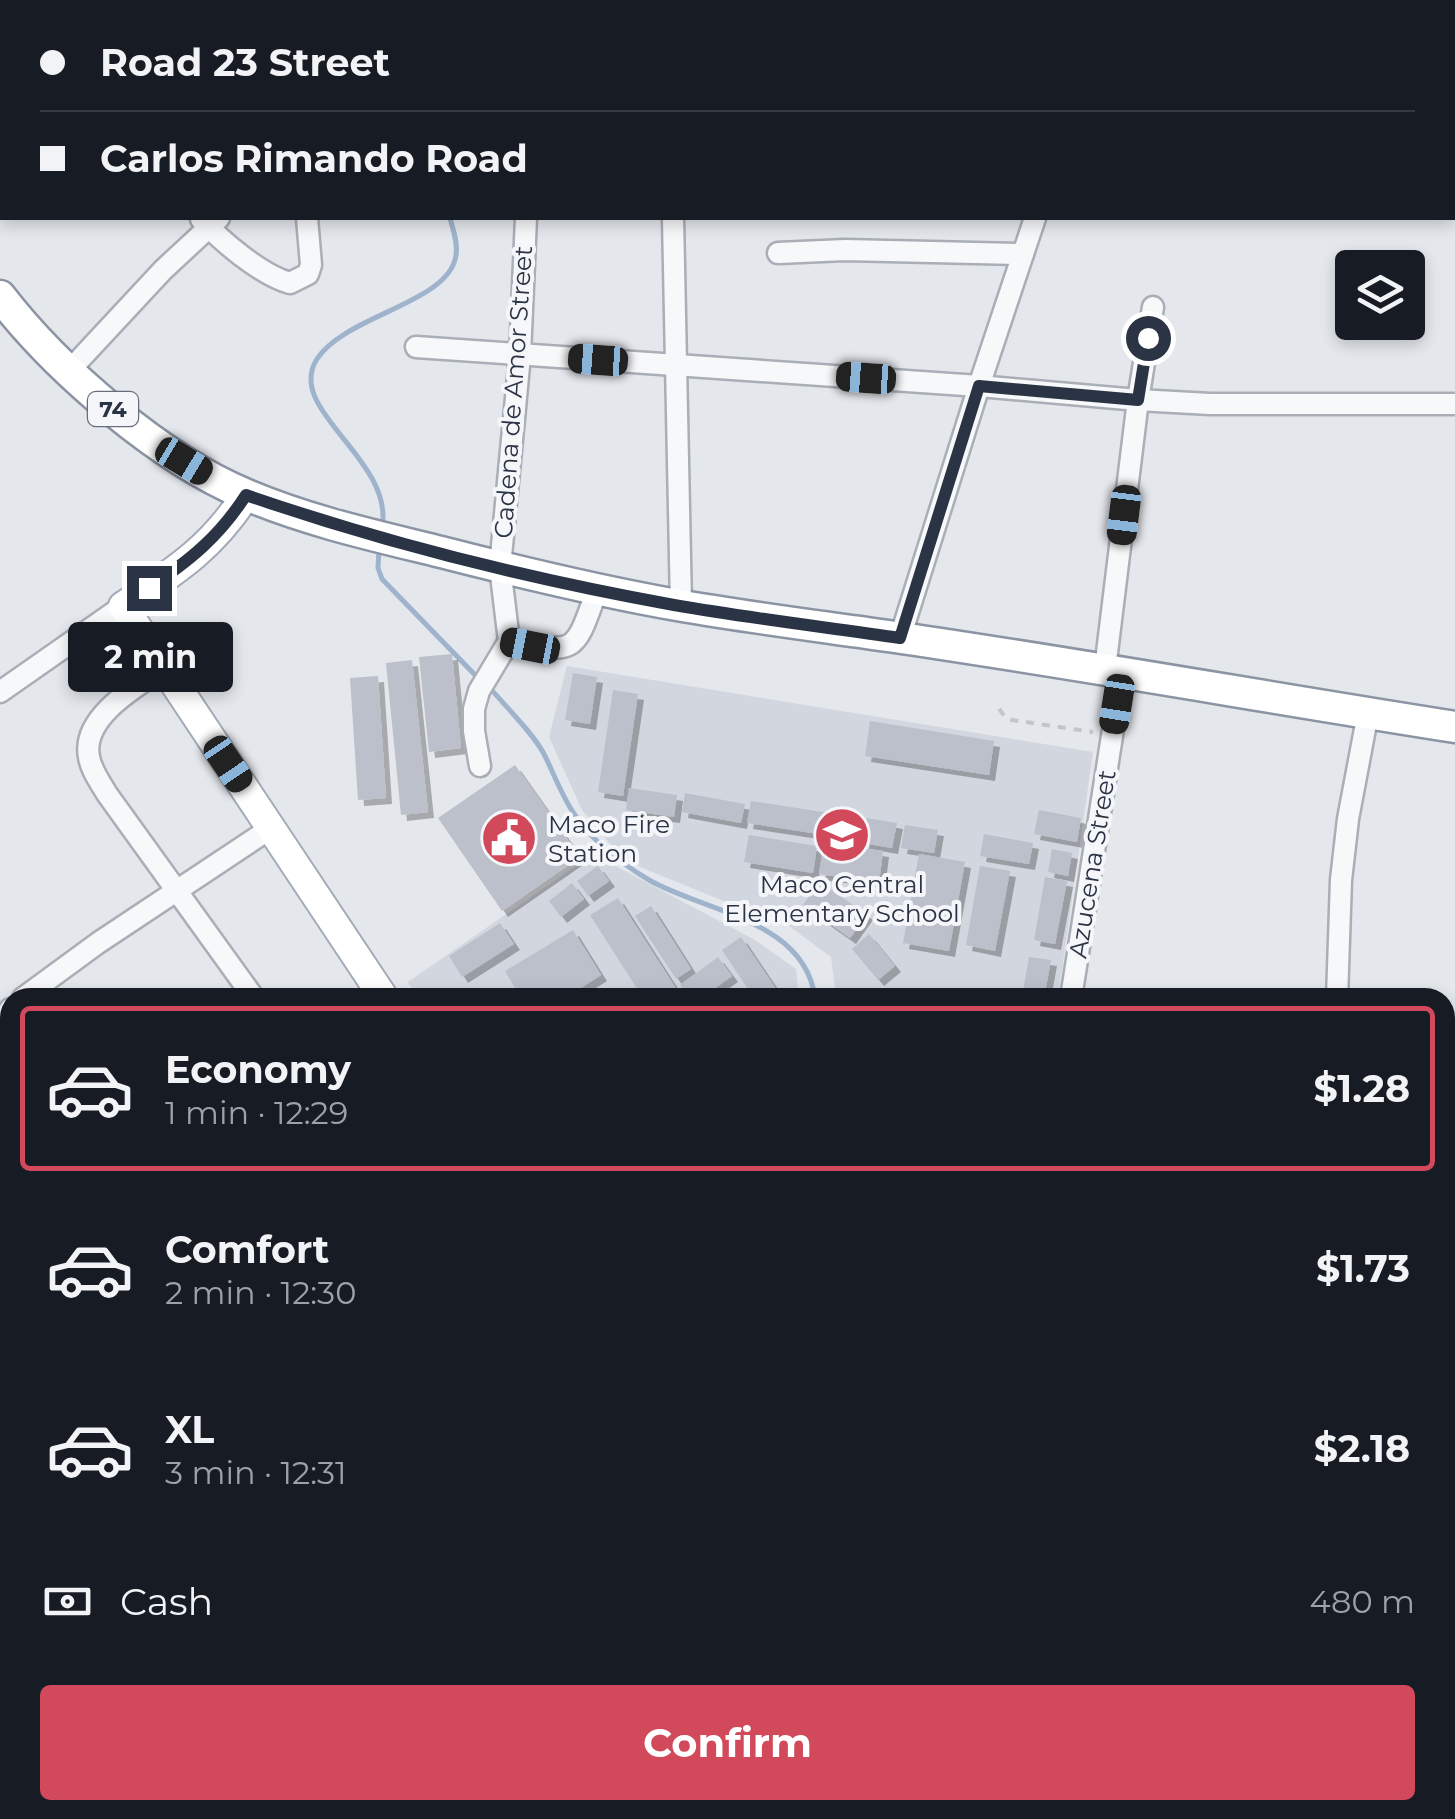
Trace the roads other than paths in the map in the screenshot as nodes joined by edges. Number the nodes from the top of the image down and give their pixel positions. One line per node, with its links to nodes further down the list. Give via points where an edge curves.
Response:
1 (307, 220): 5 (street, via 311,265 290,283 260,268)
2 (526, 220): 11 (street, Cadena de Amor Street)
3 (674, 220): 12 (street)
4 (1034, 220): 7 (street)
5 (209, 221): 13 (street)
6 (778, 253): 7 (street)
7 (1023, 254): 14 (street)
8 (0, 296): 13 (highway, 74)
9 (1153, 307): 15 (street, Azucena Street)
10 (416, 347): 11 (street)
11 (520, 354): 12 (street); 18 (street, Cadena de Amor Street)
12 (676, 366): 14 (street); 21 (street)
13 (70, 371): 17 (highway, 74, via 156,443)
14 (979, 386): 15 (street); 22 (street)
15 (1138, 400): 16 (street); 25 (street, Azucena Street)
16 (1455, 404)
17 (246, 495): 18 (highway, 74, via 344,528); 20 (main road, via 214,539)
18 (500, 567): 19 (highway, 74); 23 (street, Cadena de Amor Street)
19 (597, 590): 21 (highway, 74); 23 (street, via 575,642 552,650)
20 (123, 606): 24 (main road); 26 (street)
21 (681, 606): 22 (highway, 74)
22 (900, 638): 25 (highway, 74)
23 (509, 642): 29 (street, via 474,709)
24 (164, 668): 30 (main road); 31 (street, via 101,718 88,740 88,756 107,794)
25 (1113, 670): 27 (highway, 74); 35 (street, Azucena Street, via 1112,735)
26 (0, 692)
27 (1368, 713): 28 (highway, 74); 36 (street, via 1346,834)
28 (1455, 727)
29 (480, 766)
30 (271, 828): 31 (street); 34 (main road)
31 (177, 890): 32 (street); 33 (street)
32 (37, 988)
33 (247, 988)
34 (377, 988)
35 (1073, 988)
36 (1336, 988)

